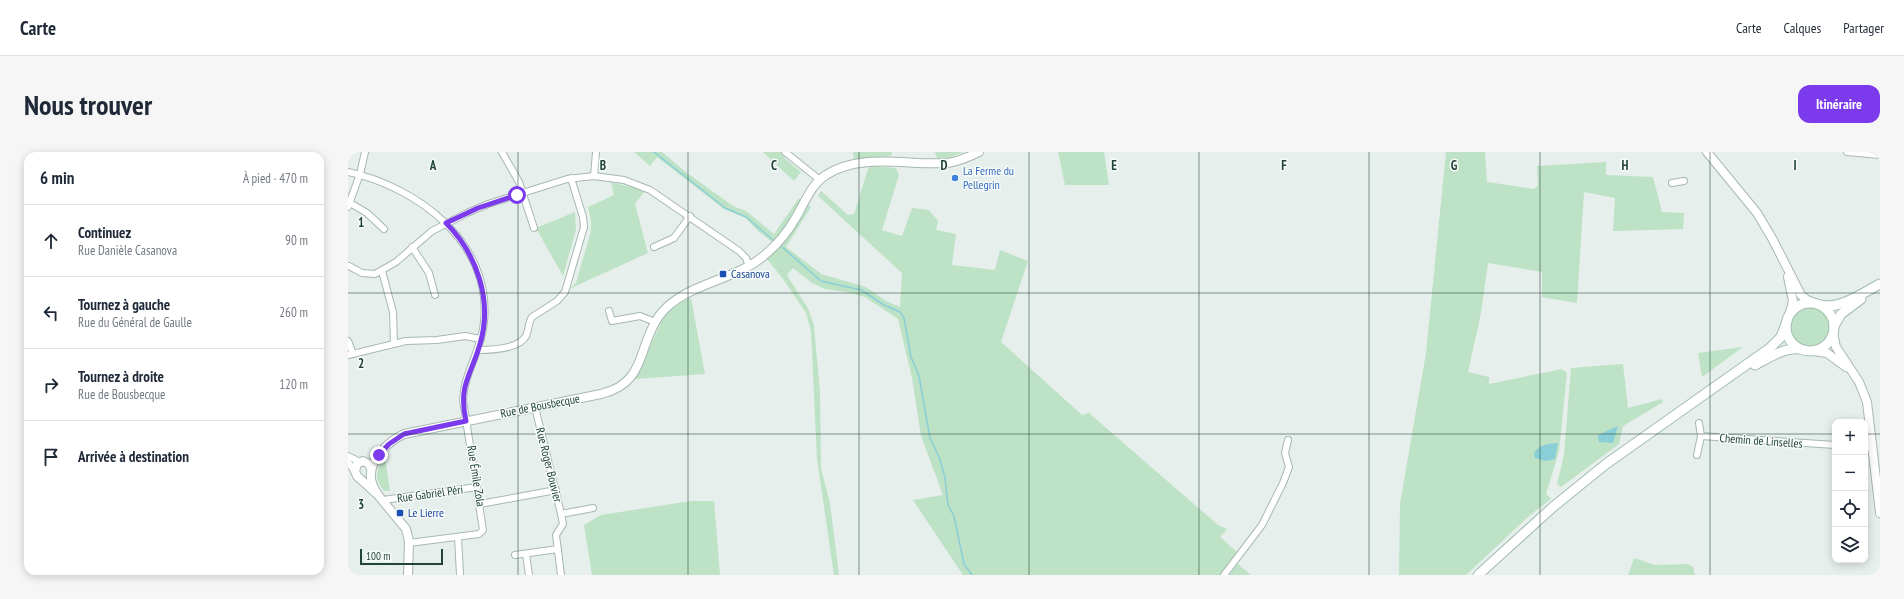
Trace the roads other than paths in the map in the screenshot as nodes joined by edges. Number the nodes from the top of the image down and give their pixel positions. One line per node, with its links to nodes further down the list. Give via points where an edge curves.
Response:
1 (365, 152): 10 (street)
2 (502, 152): 16 (street, via 518,178)
3 (596, 152): 11 (street)
4 (786, 152): 13 (street)
5 (979, 152): 13 (street, Rue de Bousbecque, via 948,163 860,164 835,170)
6 (1707, 152): 24 (street, via 1752,207 1773,240)
7 (1848, 152): 8 (street)
8 (1880, 155)
9 (348, 172): 10 (street, Rue Émile Zola)
10 (360, 174): 17 (street); 19 (street, Rue Émile Zola, via 399,189 421,202)
11 (594, 176): 12 (street); 18 (street, via 641,185 659,194)
12 (571, 178): 16 (street); 38 (street, via 584,227 565,292 560,299 532,317 526,335 520,343 492,350)
13 (820, 180): 26 (street, Rue de Bousbecque, via 782,238 768,253)
14 (1684, 181): 15 (street)
15 (1672, 183)
16 (523, 193): 19 (street, via 478,208); 20 (street)
17 (349, 205): 21 (street, via 367,213)
18 (690, 216): 23 (street, via 674,238); 26 (street, via 739,251)
19 (446, 223): 22 (street); 35 (street, Rue Émile Zola, via 468,251 480,280 485,311)
20 (534, 228)
21 (384, 229)
22 (412, 247): 27 (street); 29 (street, via 427,269)
23 (654, 247)
24 (1784, 264): 30 (street, via 1802,295); 32 (street, via 1793,301)
25 (349, 266): 27 (street, via 365,274)
26 (749, 266): 33 (street, Rue de Bousbecque, via 676,300)
27 (382, 271): 37 (street, via 393,312)
28 (1880, 285): 30 (main road, via 1836,305 1828,307); 34 (main road, via 1846,310)
29 (435, 295)
30 (1817, 304): 32 (main road, via 1802,304); 34 (main road, via 1830,313)
31 (609, 311): 33 (street, via 612,321 640,316)
32 (1788, 317): 39 (main road, via 1786,330 1789,338); 43 (main road, via 1783,333 1774,344)
33 (655, 322): 44 (street, Rue de Bousbecque, via 634,374 622,387)
34 (1834, 330): 40 (main road, via 1826,345); 42 (street, via 1836,347)
35 (481, 339): 37 (street, via 465,336); 38 (street, Rue Émile Zola)
36 (348, 341): 41 (street)
37 (394, 343): 41 (street)
38 (478, 350): 45 (street, Rue Émile Zola, via 464,390)
39 (1802, 350): 40 (main road); 43 (main road, via 1794,348 1780,352)
40 (1814, 351): 42 (street, via 1823,351 1830,355)
41 (351, 355)
42 (1853, 374): 51 (street, via 1866,396)
43 (1715, 387): 75 (main road, via 1600,469)
44 (535, 407): 45 (street, Rue de Bousbecque); 59 (street, Rue Roger Bouvier)
45 (466, 421): 49 (street, Rue de Bousbecque, via 410,433); 58 (street, Rue Émile Zola)
46 (1699, 423): 47 (street)
47 (1701, 436): 50 (street, Chemin de Linselles); 52 (street)
48 (1288, 440): 74 (street, via 1285,453 1289,467 1283,483 1262,525)
49 (389, 444): 55 (street, Rue de Bousbecque); 56 (street, Rue de Bousbecque, via 376,458)
50 (1832, 445)
51 (1869, 447): 63 (street)
52 (1697, 454)
53 (348, 456): 55 (street)
54 (348, 462): 57 (street)
55 (361, 462): 56 (street, via 368,463); 57 (street, via 355,467)
56 (371, 471): 57 (street, via 366,478); 60 (street, via 372,482)
57 (355, 475): 60 (street)
58 (477, 487): 60 (street, Rue Gabriel Péri); 61 (street, Rue Émile Zola)
59 (556, 490): 61 (street); 64 (street, Rue Roger Bouvier)
60 (380, 498): 66 (street, via 406,529)
61 (480, 504): 65 (street, Rue Émile Zola, via 484,527 482,532)
62 (594, 508): 64 (street, Rue Roger Bouvier)
63 (1880, 513)
64 (561, 514): 67 (street, via 563,524 556,535)
65 (458, 537): 66 (street); 71 (street)
66 (409, 544): 70 (street)
67 (558, 549): 68 (street); 73 (street)
68 (526, 554): 69 (street); 72 (street)
69 (515, 556)
70 (408, 575)
71 (460, 575)
72 (529, 575)
73 (561, 575)
74 (1224, 575)
75 (1478, 575)

